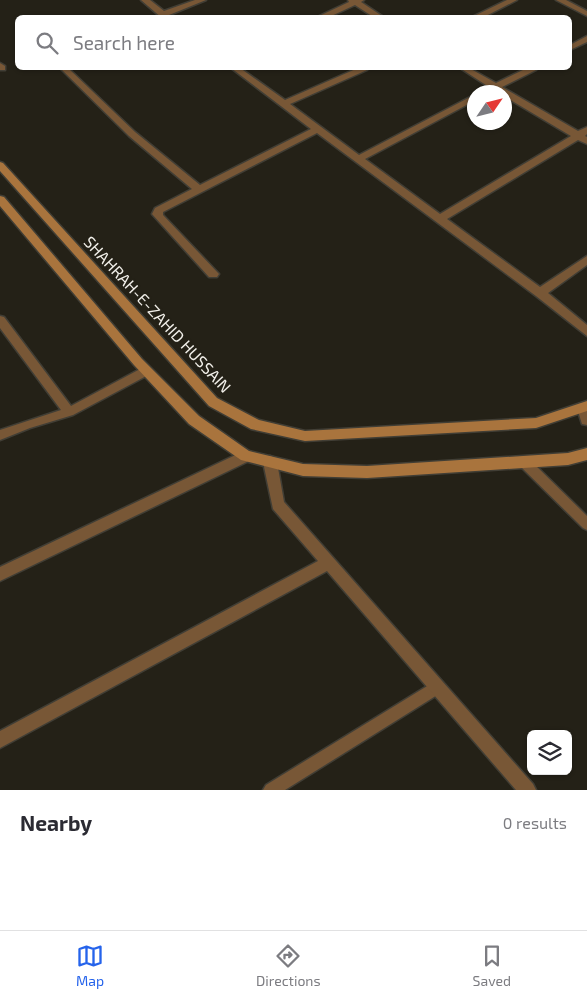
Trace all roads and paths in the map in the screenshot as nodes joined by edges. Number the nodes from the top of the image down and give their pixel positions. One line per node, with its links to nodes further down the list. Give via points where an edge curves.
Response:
1 (145, 0): 7 (street)
2 (202, 0): 8 (street)
3 (513, 0): 11 (street)
4 (560, 0): 6 (street)
5 (356, 1): 9 (street); 10 (street)
6 (587, 14)
7 (164, 15)
8 (167, 15)
9 (326, 15)
10 (377, 15)
11 (480, 15)
12 (587, 39): 13 (street)
13 (572, 47)
14 (66, 70): 30 (street, via 132,134)
15 (238, 70): 23 (street)
16 (360, 70): 23 (street)
17 (467, 70): 19 (street)
18 (529, 70): 20 (street)
19 (493, 85)
20 (500, 85)
21 (512, 97): 26 (street)
22 (467, 102): 28 (street)
23 (284, 104): 24 (street)
24 (318, 129): 28 (street); 30 (street)
25 (587, 130): 26 (street)
26 (578, 136): 27 (street); 32 (street)
27 (587, 142)
28 (358, 159): 32 (street)
29 (0, 165): 39 (main road, SHAHRAH-E-ZAHID HUSSAIN, via 213,402 256,425 314,436 536,424)
30 (199, 190): 34 (street, via 157,214)
31 (0, 199): 38 (main road)
32 (439, 219): 35 (street)
33 (587, 260): 35 (street)
34 (213, 274)
35 (540, 293): 37 (street)
36 (0, 320): 40 (lane)
37 (587, 332)
38 (146, 371): 40 (lane); 44 (main road, via 194,420)
39 (585, 407): 41 (street)
40 (69, 412): 42 (lane)
41 (587, 420)
42 (0, 436)
43 (587, 454): 46 (main road, via 568,459)
44 (246, 456): 45 (main road); 49 (street)
45 (270, 462): 46 (main road, via 303,470 367,472); 48 (street, via 278,505)
46 (524, 462): 47 (lane)
47 (587, 524)
48 (328, 563): 50 (street); 51 (street)
49 (0, 574)
50 (437, 687): 52 (lane); 53 (street)
51 (0, 740)
52 (271, 790)
53 (527, 790)

